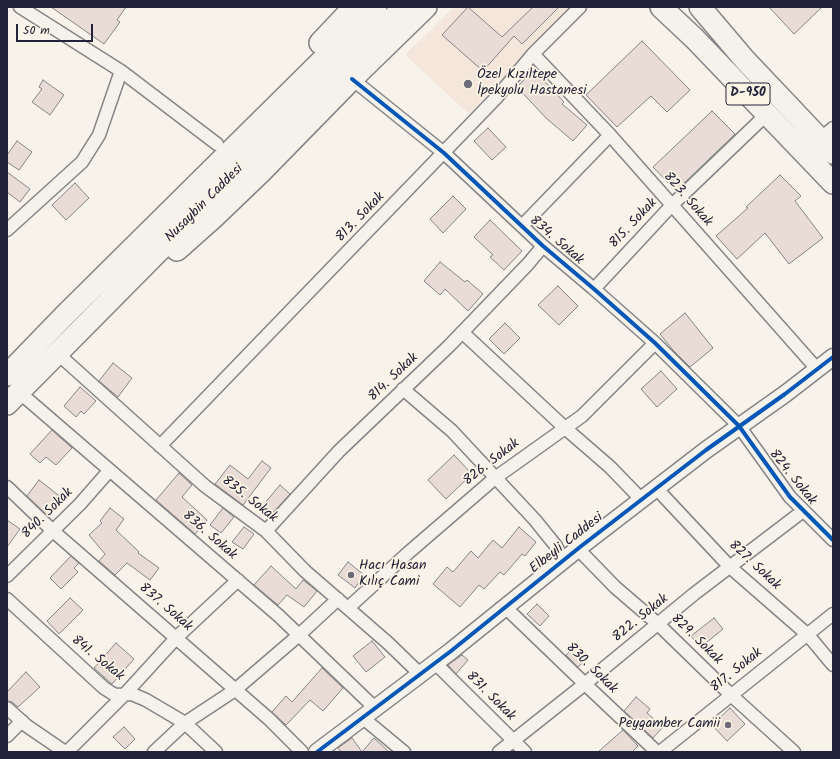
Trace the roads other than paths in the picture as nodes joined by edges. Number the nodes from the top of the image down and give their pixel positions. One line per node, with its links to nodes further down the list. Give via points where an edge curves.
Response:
1 (20, 7): 10 (street)
2 (354, 7): 15 (highway)
3 (376, 7): 23 (highway, Nusaybin Caddesi)
4 (404, 7): 26 (highway, Nusaybin Caddesi)
5 (426, 7): 11 (highway)
6 (580, 7): 9 (street, 813. Sokak)
7 (661, 7): 12 (highway, D-950)
8 (700, 7): 14 (highway, D-950, via 745,60)
9 (533, 54): 13 (street, 823. Sokak); 16 (street, 813. Sokak)
10 (121, 71): 15 (street); 20 (street, via 99,135 82,162)
11 (352, 79): 16 (street, 834. Sokak); 26 (highway, via 213,218)
12 (767, 114): 17 (highway, D-950); 18 (street, 815. Sokak)
13 (610, 135): 18 (street, 823. Sokak); 19 (street)
14 (828, 140)
15 (217, 144): 23 (highway, via 124,242)
16 (444, 153): 19 (street, 834. Sokak); 33 (street, 813. Sokak)
17 (833, 183)
18 (672, 205): 22 (street, 815. Sokak); 28 (street, 823. Sokak)
19 (522, 226): 21 (street, 834. Sokak)
20 (7, 230)
21 (544, 246): 22 (street, 834. Sokak); 24 (street, 814. Sokak)
22 (594, 289): 25 (street, 834. Sokak)
23 (65, 315): 30 (highway, Nusaybin Caddesi)
24 (462, 332): 29 (street, 814. Sokak); 32 (street)
25 (655, 343): 31 (street, 834. Sokak); 32 (street, 826. Sokak, via 582,416)
26 (57, 353): 30 (highway, Nusaybin Caddesi); 33 (street, 835. Sokak)
27 (833, 357): 28 (street, Elbeyli Caddesi)
28 (817, 369): 31 (street, Elbeyli Caddesi)
29 (404, 389): 35 (street, via 452,431); 41 (street, 814. Sokak)
30 (11, 390): 34 (street, 836. Sokak)
31 (738, 426): 37 (street, Elbeyli Caddesi); 39 (street, 824. Sokak)
32 (565, 428): 35 (street, 826. Sokak); 38 (street, via 610,467)
33 (160, 446): 41 (street, 835. Sokak, via 205,486)
34 (109, 470): 40 (street, 840. Sokak); 47 (street, 836. Sokak)
35 (495, 478): 44 (street, via 535,520 556,546); 51 (street, 826. Sokak)
36 (7, 487): 40 (street, 837. Sokak)
37 (656, 488): 38 (street, Elbeyli Caddesi); 45 (street, 827. Sokak)
38 (641, 499): 43 (street, Elbeyli Caddesi)
39 (803, 511): 42 (street, 824. Sokak); 45 (street, 822. Sokak)
40 (53, 531): 46 (street, 840. Sokak); 56 (street, 837. Sokak)
41 (266, 531): 49 (street, 835. Sokak, via 305,571)
42 (833, 540)
43 (578, 549): 44 (street, Elbeyli Caddesi); 53 (street, 829. Sokak, via 615,587)
44 (563, 560): 50 (street, Elbeyli Caddesi)
45 (730, 567): 53 (street, 822. Sokak); 55 (street, 827. Sokak)
46 (7, 576)
47 (238, 580): 54 (street, 836. Sokak); 56 (street)
48 (7, 599): 62 (street, 841. Sokak, via 104,688 115,695)
49 (338, 599): 51 (street, 835. Sokak); 54 (street)
50 (505, 607): 57 (street, Elbeyli Caddesi); 60 (street, 830. Sokak)
51 (348, 608): 59 (street, 835. Sokak)
52 (833, 614): 55 (street, 817. Sokak)
53 (658, 624): 60 (street, 822. Sokak); 63 (street, 829. Sokak)
54 (299, 635): 61 (street); 65 (street, 836. Sokak)
55 (808, 635): 58 (street, 827. Sokak); 63 (street, 817. Sokak)
56 (177, 637): 61 (street, 837. Sokak); 62 (street)
57 (435, 662): 59 (street, Elbeyli Caddesi); 69 (street, 831. Sokak)
58 (833, 665)
59 (420, 674): 65 (street, Elbeyli Caddesi)
60 (585, 684): 69 (street, 822. Sokak); 78 (street, 830. Sokak)
61 (235, 690): 67 (street); 73 (street, 837. Sokak)
62 (124, 695): 67 (street, 841. Sokak, via 132,694 146,700); 70 (street)
63 (731, 695): 78 (street, 817. Sokak); 79 (street, 829. Sokak)
64 (7, 708): 66 (street)
65 (369, 713): 74 (street, Elbeyli Caddesi); 75 (street, 836. Sokak)
66 (22, 721): 68 (street); 70 (street)
67 (185, 723): 71 (street); 72 (street, 841. Sokak)
68 (7, 736)
69 (513, 741): 76 (street, 822. Sokak); 77 (street, 831. Sokak)
70 (66, 752)
71 (154, 752)
72 (216, 752)
73 (302, 752)
74 (317, 752)
75 (404, 752)
76 (499, 752)
77 (525, 752)
78 (658, 752)
79 (794, 752)

